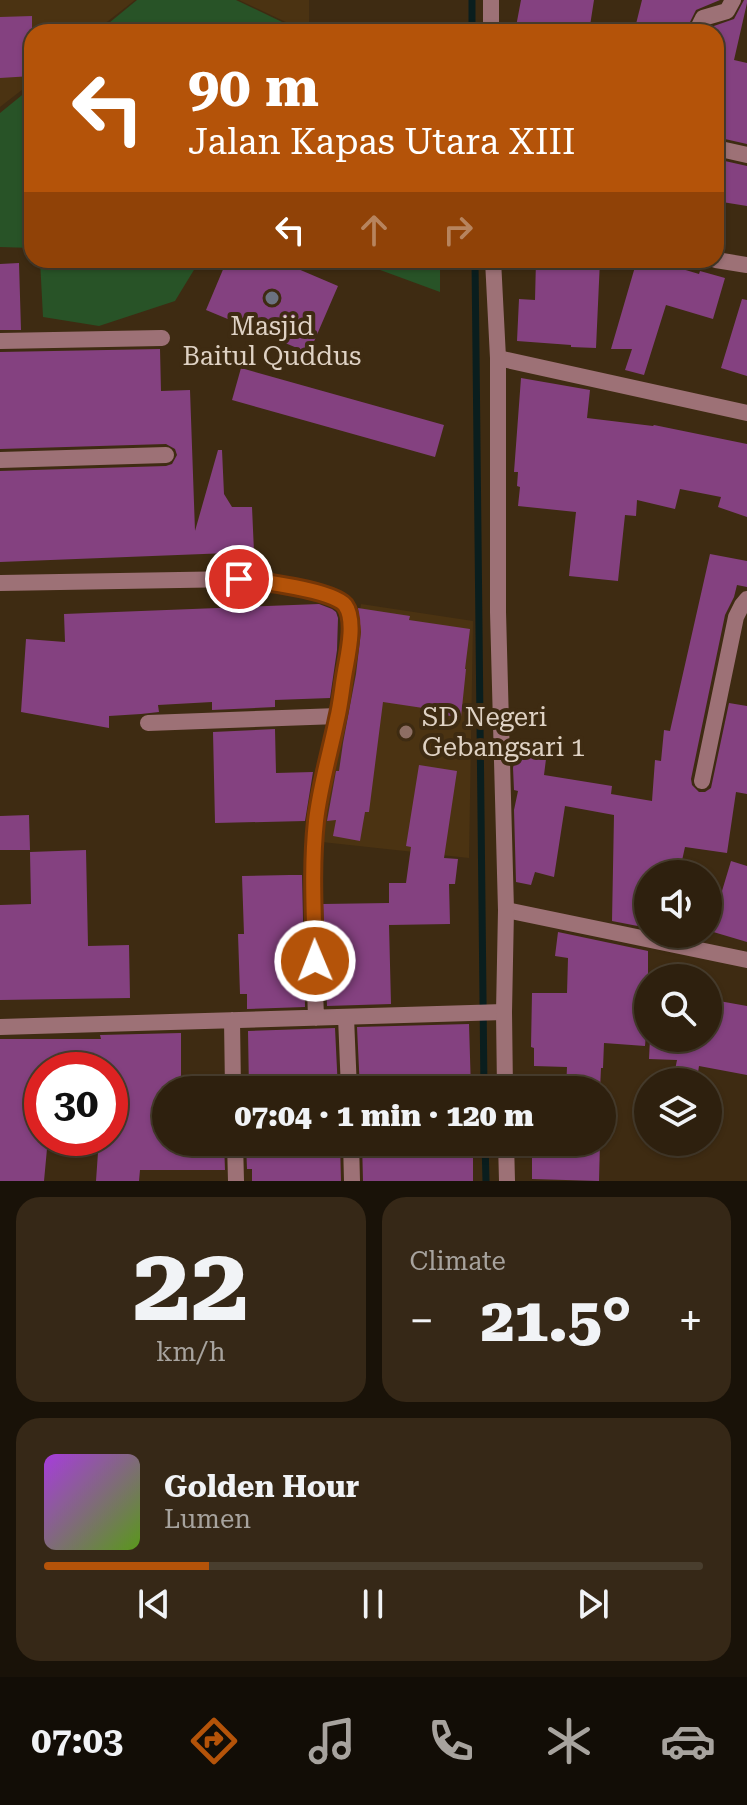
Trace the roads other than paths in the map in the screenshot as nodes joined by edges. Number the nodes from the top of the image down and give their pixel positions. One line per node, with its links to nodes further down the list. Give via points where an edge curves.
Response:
1 (491, 0): 3 (street)
2 (733, 0): 4 (street, via 727,11 703,18)
3 (491, 24)
4 (700, 24)
5 (724, 150): 6 (street)
6 (747, 155)
7 (724, 261): 8 (street)
8 (747, 265)
9 (493, 268): 12 (street)
10 (162, 338): 11 (street)
11 (0, 341)
12 (498, 358): 13 (street); 21 (street)
13 (747, 413)
14 (166, 455): 15 (street)
15 (0, 460)
16 (0, 583): 18 (street, via 239,579 330,596 342,602 350,620)
17 (747, 599): 20 (street, via 736,617)
18 (338, 716): 19 (street); 25 (street, via 316,822)
19 (148, 723)
20 (702, 781)
21 (506, 910): 22 (street); 23 (street)
22 (747, 960)
23 (499, 1012): 24 (street); 30 (street)
24 (346, 1017): 25 (street); 29 (street)
25 (316, 1018): 26 (street)
26 (232, 1020): 27 (street); 28 (street)
27 (0, 1027)
28 (233, 1076)
29 (348, 1076)
30 (504, 1076)
31 (235, 1156): 34 (street)
32 (351, 1156): 35 (street)
33 (506, 1156): 36 (street)
34 (236, 1181)
35 (352, 1181)
36 (507, 1181)

